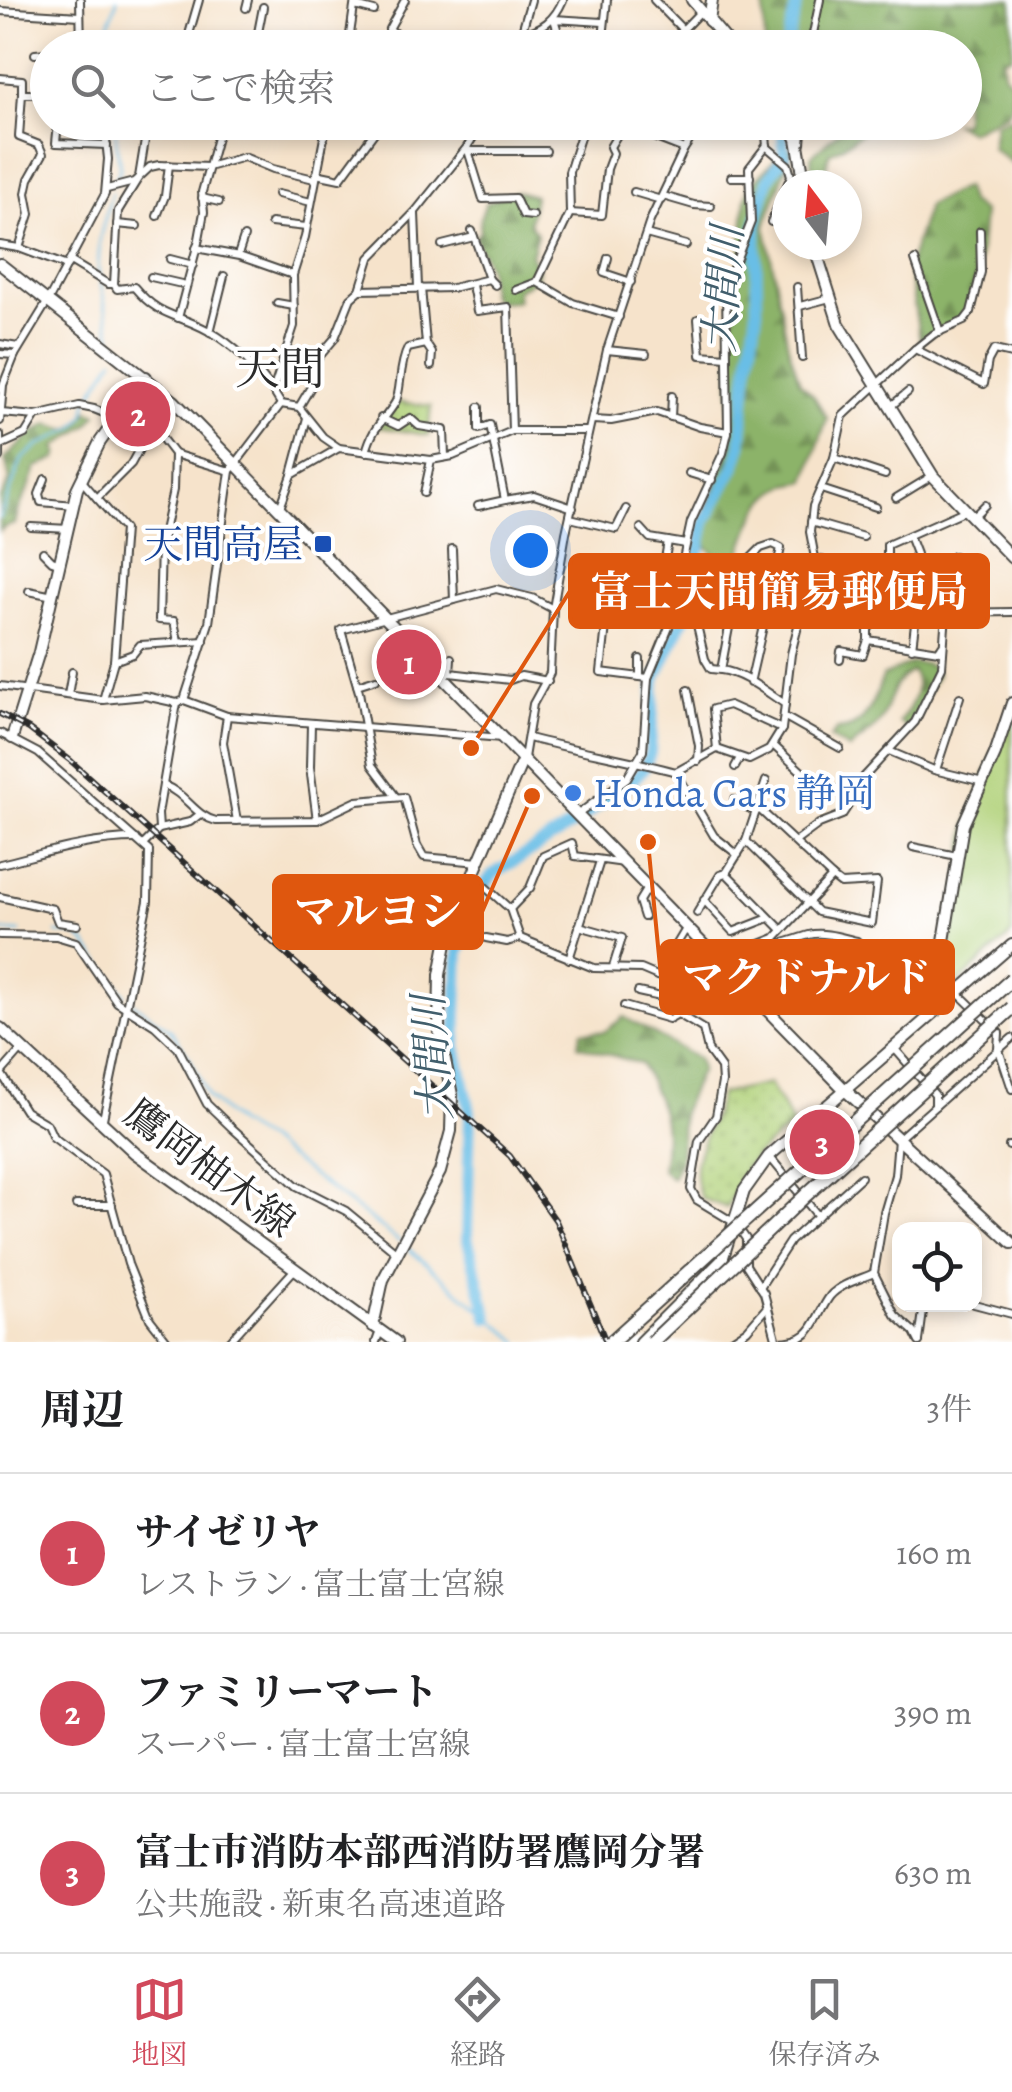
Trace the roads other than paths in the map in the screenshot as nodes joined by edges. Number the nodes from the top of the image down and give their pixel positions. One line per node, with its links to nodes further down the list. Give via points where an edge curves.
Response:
1 (80, 0): 16 (street)
2 (199, 0): 22 (street)
3 (406, 0): 25 (street)
4 (531, 0): 26 (street)
5 (563, 0): 17 (street)
6 (608, 0): 18 (street)
7 (654, 0): 20 (street)
8 (692, 0): 15 (street)
9 (712, 0): 19 (street)
10 (820, 0): 31 (street)
11 (355, 3): 14 (street); 24 (street)
12 (263, 7): 23 (street)
13 (0, 11): 16 (street)
14 (374, 11)
15 (701, 11): 19 (street); 20 (street)
16 (80, 16): 21 (street)
17 (554, 18): 18 (street); 27 (street); 28 (street)
18 (603, 22): 29 (street)
19 (709, 22): 30 (street)
20 (682, 29)
21 (80, 30)
22 (191, 30)
23 (259, 30)
24 (351, 30)
25 (391, 30)
26 (522, 30)
27 (534, 30)
28 (558, 30)
29 (603, 30)
30 (716, 30)
31 (814, 30)
32 (0, 78): 33 (street, via 22,80)
33 (22, 94): 34 (street); 89 (street, via 19,137 43,154 29,179 30,214)
34 (30, 94)
35 (56, 140): 49 (street)
36 (106, 140): 49 (street)
37 (145, 140): 59 (street)
38 (218, 140): 56 (street)
39 (323, 140): 58 (street)
40 (369, 140): 58 (street, via 340,179)
41 (473, 140): 51 (street)
42 (579, 140): 73 (street, via 569,172)
43 (614, 140): 73 (street, via 602,216)
44 (661, 140): 52 (street)
45 (690, 140): 52 (street)
46 (766, 140): 50 (street)
47 (796, 140): 53 (street)
48 (801, 140): 53 (street)
49 (107, 145): 62 (street)
50 (766, 145): 61 (street); 76 (street, via 788,164 791,176)
51 (468, 149): 54 (street); 72 (street); 75 (street, via 484,199 514,198 522,214)
52 (684, 149): 67 (street)
53 (800, 150): 57 (street)
54 (546, 152)
55 (169, 165): 56 (street); 59 (street, via 150,167); 74 (street)
56 (208, 167): 58 (street, via 244,157); 66 (street)
57 (803, 170)
58 (315, 176): 70 (street)
59 (140, 177): 62 (street); 65 (street)
60 (731, 177): 61 (street)
61 (750, 177): 129 (street, via 750,222 726,286)
62 (109, 189): 97 (street)
63 (634, 192): 67 (street)
64 (278, 194): 70 (street)
65 (126, 198): 68 (street); 78 (street)
66 (202, 198): 69 (street); 90 (street)
67 (662, 198): 71 (street); 82 (street)
68 (140, 199)
69 (219, 202)
70 (311, 202): 80 (street)
71 (710, 206)
72 (415, 212): 108 (street); 109 (street, via 370,258)
73 (570, 212): 102 (street)
74 (157, 216)
75 (533, 216)
76 (771, 222)
77 (272, 223): 80 (street)
78 (117, 224): 79 (street); 87 (street)
79 (138, 226)
80 (306, 227): 100 (street)
81 (980, 231): 120 (street, via 981,272 970,312)
82 (646, 234): 85 (street); 103 (street)
83 (244, 237): 91 (street)
84 (442, 245): 106 (street, via 473,234 492,282)
85 (686, 245)
86 (0, 246): 89 (street)
87 (115, 246): 88 (street); 104 (street)
88 (129, 246)
89 (18, 248): 97 (street)
90 (196, 248): 91 (street); 98 (street)
91 (238, 256): 100 (street)
92 (608, 258): 103 (street, via 604,274)
93 (170, 260): 98 (street)
94 (819, 260): 111 (street)
95 (916, 260): 120 (street)
96 (0, 264): 112 (street)
97 (68, 264): 104 (street); 112 (street)
98 (192, 265): 105 (street)
99 (224, 276): 119 (street)
100 (293, 276): 114 (street)
101 (151, 277): 105 (street)
102 (537, 282): 110 (street); 116 (street, via 573,303)
103 (631, 282): 116 (street)
104 (114, 284): 117 (street, via 134,287 150,306)
105 (186, 285): 117 (street)
106 (472, 286): 108 (street); 149 (street, via 477,311 508,307)
107 (796, 287): 115 (street)
108 (419, 288): 109 (street); 122 (street)
109 (360, 290): 138 (street, via 318,358)
110 (516, 290)
111 (830, 298): 115 (street); 133 (street)
112 (48, 301): 125 (street); 132 (street)
113 (277, 303): 114 (street)
114 (294, 306): 134 (street)
115 (800, 306): 130 (street)
116 (620, 317): 123 (street)
117 (178, 318): 119 (street)
118 (698, 319): 129 (street, via 701,355)
119 (210, 332): 134 (street, via 257,368)
120 (940, 332): 124 (street)
121 (0, 344): 125 (street)
122 (426, 344): 131 (street); 146 (street, via 408,348 397,400)
123 (608, 350): 127 (street); 147 (street)
124 (914, 350): 128 (street, via 984,384 994,350); 133 (street)
125 (17, 351): 126 (street); 142 (street, via 3,385)
126 (0, 354)
127 (646, 354)
128 (1012, 354)
129 (727, 357): 151 (street)
130 (802, 358)
131 (431, 366)
132 (146, 377): 143 (street); 162 (street)
133 (877, 385): 139 (street); 160 (street, via 843,416)
134 (274, 391): 137 (street)
135 (908, 392): 139 (street)
136 (672, 396): 144 (street)
137 (281, 404): 138 (street); 162 (street)
138 (299, 406): 145 (street)
139 (891, 406): 166 (street)
140 (479, 407): 153 (street, via 480,429 490,425)
141 (36, 416): 142 (street); 143 (street, via 78,406); 154 (street, via 25,434)
142 (0, 417)
143 (117, 417): 148 (street); 168 (street)
144 (671, 417): 147 (street, via 657,412); 151 (street)
145 (306, 418): 155 (street); 164 (street)
146 (380, 418): 156 (street); 159 (street, via 398,426 410,418 444,430)
147 (592, 420): 150 (street)
148 (148, 431): 157 (street); 172 (street, via 132,464)
149 (512, 431): 150 (street); 153 (street)
150 (588, 431): 179 (street)
151 (728, 432): 169 (street)
152 (0, 435): 154 (street)
153 (491, 439): 159 (street); 174 (street)
154 (1, 446): 158 (street)
155 (339, 448): 156 (street); 164 (street)
156 (366, 452): 161 (street)
157 (174, 454): 162 (street); 221 (street, via 159,620 174,620)
158 (0, 457)
159 (446, 457): 161 (street)
160 (834, 458): 165 (street); 170 (street)
161 (431, 460): 171 (street)
162 (233, 468): 180 (street); 220 (street)
163 (689, 473): 169 (street)
164 (292, 475): 180 (street)
165 (885, 475)
166 (933, 476): 173 (street); 182 (street)
167 (45, 479): 176 (street, via 41,502)
168 (81, 480): 172 (street); 176 (street)
169 (712, 480): 191 (street)
170 (821, 489): 178 (street); 184 (street)
171 (424, 493)
172 (97, 498): 227 (street, via 124,529)
173 (896, 498)
174 (505, 500): 177 (street); 179 (street, via 534,495)
175 (985, 504): 182 (street)
176 (74, 505): 187 (street)
177 (478, 506)
178 (876, 507)
179 (573, 508): 183 (street)
180 (280, 509): 216 (street)
181 (626, 509): 183 (street, via 616,529)
182 (968, 514): 188 (street); 197 (street)
183 (570, 518): 212 (street)
184 (811, 522): 189 (street); 196 (street)
185 (31, 527): 187 (street)
186 (641, 528): 190 (street, via 650,538)
187 (69, 529): 199 (street)
188 (909, 536): 194 (street); 201 (street, via 888,544)
189 (863, 537)
190 (668, 541): 191 (street); 198 (street)
191 (686, 544): 213 (street)
192 (452, 550): 209 (street)
193 (44, 552): 199 (street)
194 (916, 554)
195 (954, 556): 206 (street, via 971,567)
196 (815, 558): 200 (street); 204 (street)
197 (1012, 558)
198 (664, 559)
199 (60, 564): 208 (street)
200 (859, 571)
201 (886, 580)
202 (585, 586): 203 (street)
203 (610, 588): 213 (street, via 610,578 650,586); 231 (street, via 601,672)
204 (810, 589): 210 (street); 217 (street)
205 (29, 591): 208 (street)
206 (956, 594): 207 (street); 214 (street)
207 (930, 595)
208 (53, 596): 237 (street)
209 (454, 600): 212 (street, via 496,589); 216 (street)
210 (858, 604)
211 (768, 605): 217 (street); 228 (street, via 781,548 773,544 740,569); 234 (street)
212 (554, 608): 233 (street)
213 (680, 610): 218 (street, via 653,622); 228 (street, via 697,625 711,669); 231 (street)
214 (958, 612): 215 (street); 222 (street, via 946,613)
215 (1012, 612)
216 (385, 618): 230 (street); 235 (street, via 340,630)
217 (800, 618): 244 (street)
218 (637, 620)
219 (868, 640): 223 (street); 223 (street, via 881,607 916,616); 226 (street, via 863,655 841,650)
220 (204, 641): 221 (street); 242 (street)
221 (178, 642): 227 (street, via 140,645)
222 (943, 645): 223 (street); 257 (street, via 942,667 921,710)
223 (912, 648)
224 (451, 658): 230 (street)
225 (640, 659): 231 (street)
226 (840, 660)
227 (114, 661): 241 (street)
228 (722, 670): 234 (street)
229 (72, 672): 239 (street)
230 (446, 674): 233 (street); 252 (street)
231 (644, 677): 260 (street)
232 (376, 679): 235 (street)
233 (548, 681): 253 (street, via 534,704)
234 (750, 683): 244 (street)
235 (357, 685): 248 (street)
236 (0, 686): 237 (street)
237 (26, 690): 239 (street); 251 (street)
238 (688, 690): 261 (street)
239 (68, 696): 241 (street)
240 (960, 696): 263 (street)
241 (103, 700): 242 (street, via 146,696)
242 (180, 702): 245 (street); 267 (street)
243 (1012, 703): 266 (street)
244 (785, 704): 246 (street)
245 (226, 716): 247 (street); 275 (street, via 223,742)
246 (785, 717): 249 (street); 255 (street)
247 (311, 724): 248 (street); 274 (street)
248 (366, 729): 252 (street); 269 (street, via 372,764)
249 (782, 729): 254 (street); 256 (street, via 729,705 712,709)
250 (0, 733): 251 (street)
251 (12, 738): 278 (street)
252 (502, 738): 259 (street)
253 (529, 738): 259 (street); 260 (street)
254 (773, 745): 258 (street, via 756,758); 268 (street, via 814,783)
255 (840, 748)
256 (717, 749): 258 (street); 261 (street)
257 (889, 751): 263 (street); 268 (street)
258 (740, 758): 262 (street)
259 (523, 759): 273 (street); 284 (street)
260 (639, 761): 264 (street); 273 (street)
261 (698, 762): 264 (street)
262 (735, 768)
263 (936, 770): 266 (street)
264 (676, 772): 281 (street, via 714,836)
265 (766, 781): 271 (street)
266 (983, 782): 282 (street, via 967,810)
267 (163, 785): 272 (street, via 180,792); 276 (street)
268 (855, 795): 277 (street, via 842,815)
269 (396, 797): 274 (street, via 357,802); 284 (street, via 404,797 424,857)
270 (734, 800): 271 (street)
271 (757, 810): 277 (street); 279 (street)
272 (199, 815): 275 (street); 276 (street)
273 (582, 819): 285 (street)
274 (317, 820): 275 (street)
275 (237, 821)
276 (160, 830): 278 (street)
277 (796, 841): 288 (street)
278 (140, 842): 286 (street, via 105,840); 320 (street, via 149,851 148,901)
279 (746, 842): 281 (street); 293 (street)
280 (913, 848): 282 (street)
281 (738, 855): 287 (street)
282 (957, 856): 305 (street)
283 (600, 861): 285 (street); 294 (street, via 575,856 572,843 543,856 530,888); 299 (street)
284 (480, 862): 289 (street)
285 (625, 863): 290 (street)
286 (0, 864)
287 (726, 873): 292 (street); 297 (street)
288 (832, 877): 293 (street); 293 (street, via 841,884 877,882 872,923 818,912)
289 (478, 879): 294 (street); 341 (street, via 448,933 440,975 439,1030 452,1132 440,1172)
290 (648, 887): 296 (street, via 639,901); 300 (street)
291 (0, 897): 298 (street, via 53,908 58,922)
292 (704, 900): 295 (street); 297 (street, via 733,932)
293 (808, 903): 301 (street)
294 (510, 909): 304 (street)
295 (697, 913)
296 (644, 916)
297 (769, 918): 301 (street)
298 (77, 925)
299 (579, 926): 308 (street); 310 (street, via 622,938)
300 (686, 928): 309 (street); 311 (street, via 675,947)
301 (782, 930): 306 (street)
302 (0, 936): 320 (street, via 70,938)
303 (486, 938): 304 (street)
304 (520, 938): 308 (street)
305 (944, 940): 312 (street); 315 (street, via 945,969)
306 (761, 944): 309 (street); 312 (street, via 822,934 857,941 879,970)
307 (1012, 945): 315 (street)
308 (569, 959): 310 (street)
309 (721, 963): 311 (street, via 714,972); 330 (street)
310 (613, 967): 313 (street)
311 (675, 968): 313 (street)
312 (930, 972): 318 (street)
313 (655, 977): 317 (street, via 669,981)
314 (1012, 979): 354 (highway, bridge)
315 (956, 991): 325 (street); 327 (street, via 999,1033)
316 (638, 992): 317 (street)
317 (674, 1000): 322 (street)
318 (920, 1002)
319 (624, 1006): 322 (street, via 669,1018)
320 (126, 1007): 332 (street); 341 (street, via 168,1037 208,1104 297,1186)
321 (1012, 1008): 356 (highway, bridge)
322 (678, 1014): 339 (street, via 703,1029 722,1068 716,1116 699,1141 691,1189 697,1200)
323 (0, 1028): 326 (street, 鷹岡柚木線)
324 (1012, 1038): 327 (street)
325 (895, 1048): 330 (street); 331 (street)
326 (22, 1049): 328 (street); 332 (street, 鷹岡柚木線)
327 (999, 1050): 329 (street); 331 (street)
328 (0, 1074): 336 (street, via 25,1111 103,1174)
329 (1012, 1089)
330 (846, 1091): 333 (street); 334 (street)
331 (936, 1106): 333 (street)
332 (102, 1124): 342 (street, 鷹岡柚木線)
333 (898, 1140): 340 (street); 343 (street)
334 (770, 1156): 338 (street); 339 (street, via 744,1191)
335 (862, 1178): 338 (street)
336 (112, 1205): 337 (street); 351 (street, via 150,1318)
337 (76, 1206)
338 (818, 1216): 344 (street, via 790,1241)
339 (734, 1222): 344 (street, via 746,1239 746,1265); 355 (street, via 714,1270)
340 (1012, 1243)
341 (400, 1246): 349 (street, via 383,1280)
342 (294, 1269): 349 (street, 鷹岡柚木線); 352 (street)
343 (874, 1273): 350 (street, via 832,1293 815,1326); 359 (street, via 895,1315)
344 (760, 1286): 346 (street)
345 (982, 1306): 348 (street)
346 (768, 1307): 357 (street); 358 (street)
347 (926, 1312): 359 (street)
348 (1012, 1314)
349 (376, 1333): 353 (street, 鷹岡柚木線)
350 (798, 1340): 358 (street)
351 (168, 1342)
352 (229, 1342)
353 (396, 1342)
354 (611, 1342)
355 (640, 1342)
356 (652, 1342)
357 (729, 1342)
358 (778, 1342)
359 (919, 1342)

